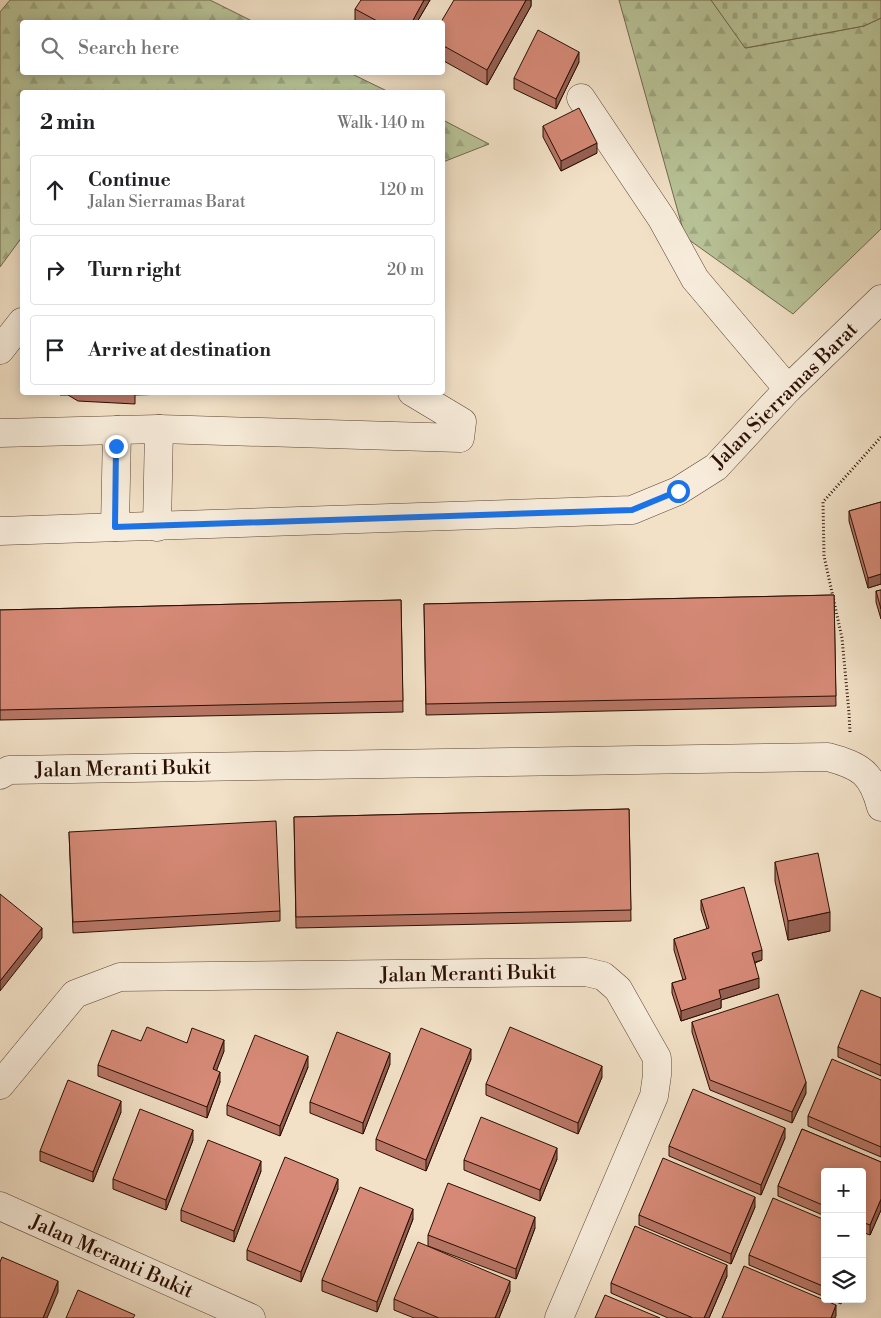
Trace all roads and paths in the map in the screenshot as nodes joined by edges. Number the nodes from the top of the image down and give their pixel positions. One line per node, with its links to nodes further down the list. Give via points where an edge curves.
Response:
1 (581, 98): 5 (street, via 662,219 695,278)
2 (881, 300): 5 (street, Jalan Sierramas Barat)
3 (20, 325): 4 (street)
4 (0, 350)
5 (788, 389): 11 (street, Jalan Sierramas Barat, via 716,466 678,491 632,510)
6 (417, 395): 7 (street, via 462,422 460,438)
7 (159, 429): 8 (street); 11 (street)
8 (117, 430): 9 (street); 12 (street)
9 (0, 433)
10 (881, 438): 14 (path, via 823,502 824,556 843,647)
11 (156, 526): 12 (street, Jalan Sierramas Barat)
12 (115, 527): 13 (street, Jalan Sierramas Barat)
13 (0, 532)
14 (850, 763): 15 (street, Jalan Meranti Bukit, via 828,757 9,770); 16 (street, Jalan Meranti Bukit, via 865,774 877,791)
15 (0, 775)
16 (881, 807)
17 (0, 1085): 20 (street, Jalan Meranti Bukit, via 75,994 120,977 586,972 603,976 618,989 657,1058 657,1075 654,1096)
18 (0, 1206): 19 (street, Jalan Meranti Bukit)
19 (251, 1318)
20 (558, 1318)

